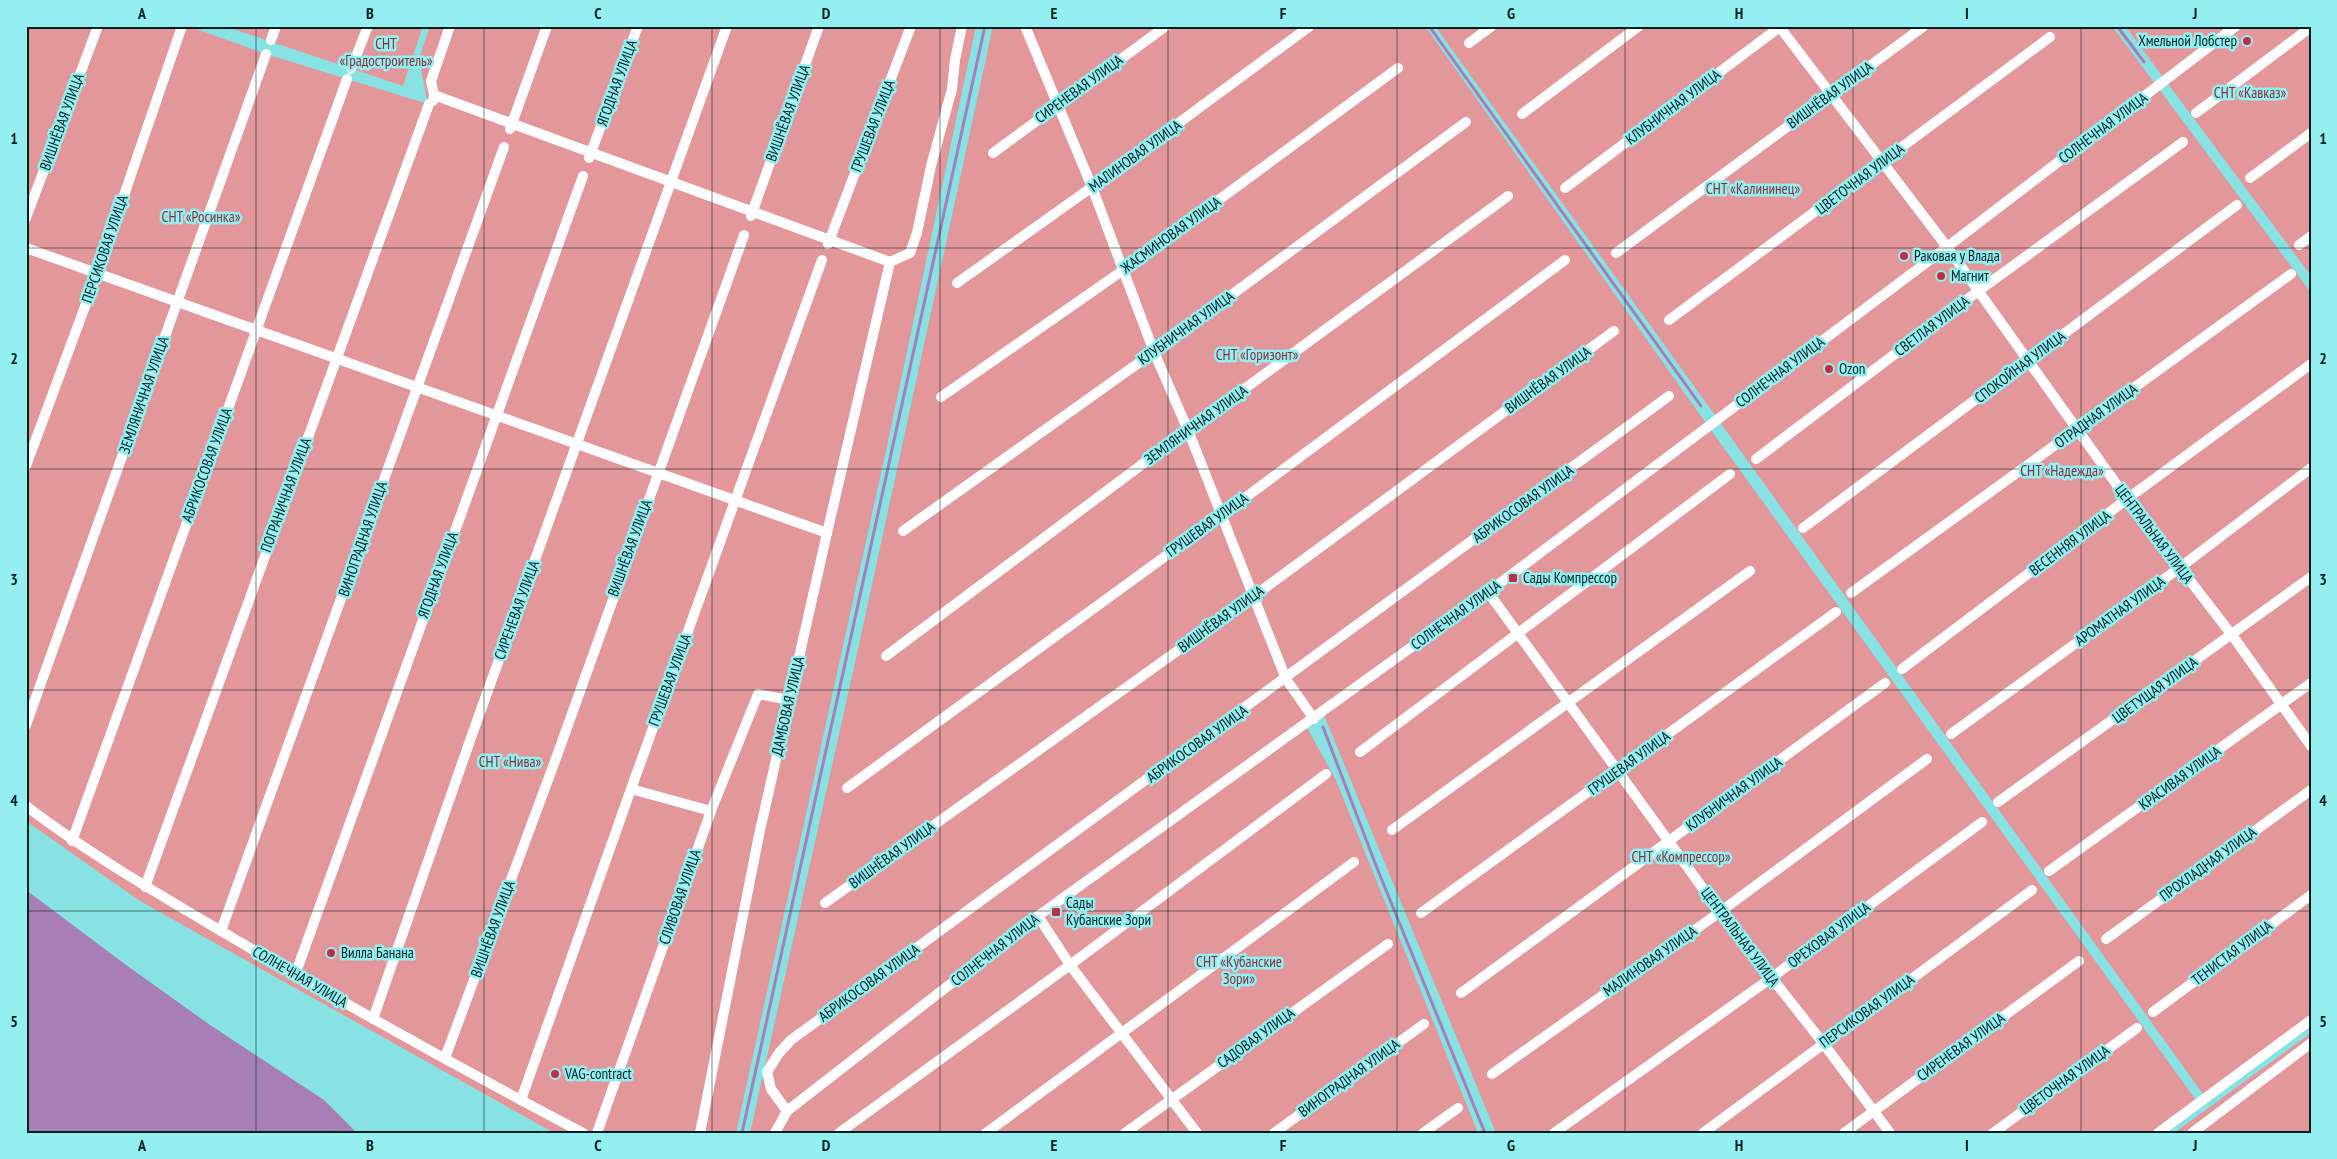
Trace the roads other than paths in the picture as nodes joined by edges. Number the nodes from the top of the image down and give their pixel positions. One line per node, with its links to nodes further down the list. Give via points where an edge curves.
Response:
1 (98, 26): 49 (street, ВИШНЁВАЯ УЛИЦА)
2 (368, 26): 26 (street)
3 (450, 26): 29 (street, via 431,81)
4 (547, 26): 34 (street)
5 (638, 26): 39 (street, ЯГОДНАЯ УЛИЦА)
6 (727, 26): 43 (street, СИРЕНЕВАЯ УЛИЦА)
7 (819, 26): 48 (street, ВИШНЁВАЯ УЛИЦА)
8 (911, 26): 52 (street, ГРУШЕВАЯ УЛИЦА)
9 (962, 26): 59 (street, via 952,89 917,232 910,253)
10 (1025, 26): 30 (street)
11 (1166, 26): 30 (street, СИРЕНЕВАЯ УЛИЦА)
12 (1310, 26): 44 (street, МАЛИНОВАЯ УЛИЦА)
13 (1492, 26): 23 (street)
14 (1639, 26): 32 (street)
15 (1780, 26): 28 (street, ЦЕНТРАЛЬНАЯ УЛИЦА); 45 (street, КЛУБНИЧНАЯ УЛИЦА)
16 (1924, 26): 28 (street, ВИШНЁВАЯ УЛИЦА)
17 (2236, 26): 54 (street, СОЛНЕЧНАЯ УЛИЦА)
18 (276, 27): 22 (street)
19 (181, 28): 61 (street, ПЕРСИКОВАЯ УЛИЦА)
20 (2311, 28): 31 (street)
21 (2050, 38): 40 (street, ЦВЕТОЧНАЯ УЛИЦА)
22 (271, 40)
23 (1469, 42)
24 (266, 54): 65 (street, ЗЕМЛЯНИЧНАЯ УЛИЦА)
25 (1398, 68): 60 (street, ЖАСМИНОВАЯ УЛИЦА)
26 (351, 69)
27 (346, 84): 67 (street, АБРИКОСОВАЯ УЛИЦА)
28 (1831, 94): 40 (street, ЦЕНТРАЛЬНАЯ УЛИЦА); 56 (street, ВИШНЁВАЯ УЛИЦА)
29 (432, 100): 34 (street); 70 (street, ПОГРАНИЧНАЯ УЛИЦА)
30 (1058, 105): 38 (street, СИРЕНЕВАЯ УЛИЦА); 44 (street)
31 (2196, 113)
32 (1522, 114)
33 (1466, 122): 69 (street, КЛУБНИЧНАЯ УЛИЦА)
34 (511, 127): 39 (street)
35 (2311, 133): 42 (street)
36 (2183, 142): 64 (street, СВЕТЛАЯ УЛИЦА)
37 (504, 147): 73 (street, ВИНОГРАДНАЯ УЛИЦА)
38 (993, 153)
39 (590, 156): 43 (street)
40 (1882, 162): 54 (street, ЦЕНТРАЛЬНАЯ УЛИЦА); 66 (street, ЦВЕТОЧНАЯ УЛИЦА)
41 (583, 176): 76 (street, ЯГОДНАЯ УЛИЦА)
42 (2250, 178)
43 (671, 182): 48 (street); 79 (street, СИРЕНЕВАЯ УЛИЦА)
44 (1092, 187): 60 (street); 63 (street, МАЛИНОВАЯ УЛИЦА)
45 (1565, 188)
46 (1508, 196): 78 (street, ЗЕМЛЯНИЧНАЯ УЛИЦА)
47 (2237, 205): 71 (street, СПОКОЙНАЯ УЛИЦА)
48 (752, 214): 52 (street)
49 (26, 218)
50 (744, 235): 83 (street, ВИШНЁВАЯ УЛИЦА)
51 (2311, 236): 53 (street)
52 (829, 242): 59 (street)
53 (2299, 245)
54 (1947, 247): 64 (street, ЦЕНТРАЛЬНАЯ УЛИЦА); 94 (street, СОЛНЕЧНАЯ УЛИЦА)
55 (26, 248): 61 (street)
56 (1616, 253)
57 (822, 260): 85 (street, ГРУШЕВАЯ УЛИЦА)
58 (1565, 260): 87 (street, ГРУШЕВАЯ УЛИЦА)
59 (890, 262): 90 (street, ДАМБОВАЯ УЛИЦА)
60 (1122, 271): 69 (street); 75 (street, ЖАСМИНОВАЯ УЛИЦА)
61 (97, 274): 65 (street); 81 (street, ПЕРСИКОВАЯ УЛИЦА)
62 (2291, 274): 77 (street, ОТРАДНАЯ УЛИЦА)
63 (957, 283)
64 (1977, 292): 71 (street, ЦЕНТРАЛЬНАЯ УЛИЦА); 80 (street, СВЕТЛАЯ УЛИЦА)
65 (176, 303): 67 (street); 109 (street, ЗЕМЛЯНИЧНАЯ УЛИЦА)
66 (1669, 320)
67 (256, 330): 70 (street); 124 (street, АБРИКОСОВАЯ УЛИЦА)
68 (1614, 331): 96 (street, ВИШНЁВАЯ УЛИЦА)
69 (1154, 352): 78 (street); 89 (street, КЛУБНИЧНАЯ УЛИЦА)
70 (335, 358): 73 (street); 128 (street, ПОГРАНИЧНАЯ УЛИЦА)
71 (2028, 361): 77 (street, ЦЕНТРАЛЬНАЯ УЛИЦА); 88 (street, СПОКОЙНАЯ УЛИЦА)
72 (2311, 364): 86 (street, ВЕСЕННЯЯ УЛИЦА)
73 (417, 388): 76 (street); 135 (street, ВИНОГРАДНАЯ УЛИЦА)
74 (1669, 396): 102 (street, АБРИКОСОВАЯ УЛИЦА)
75 (941, 397)
76 (496, 416): 79 (street); 140 (street, ЯГОДНАЯ УЛИЦА)
77 (2078, 429): 86 (street, ЦЕНТРАЛЬНАЯ УЛИЦА); 95 (street, ОТРАДНАЯ УЛИЦА)
78 (1188, 430): 87 (street); 100 (street, ЗЕМЛЯНИЧНАЯ УЛИЦА)
79 (576, 444): 83 (street); 144 (street, СИРЕНЕВАЯ УЛИЦА)
80 (1756, 458)
81 (26, 466)
82 (2311, 468): 91 (street, АРОМАТНАЯ УЛИЦА)
83 (657, 472): 85 (street); 151 (street, ВИШНЁВАЯ УЛИЦА)
84 (1730, 474): 98 (street)
85 (735, 500): 90 (street); 117 (street, ГРУШЕВАЯ УЛИЦА)
86 (2126, 500): 91 (street, ЦЕНТРАЛЬНАЯ УЛИЦА); 101 (street, ВЕСЕННЯЯ УЛИЦА)
87 (1222, 515): 96 (street); 116 (street, ГРУШЕВАЯ УЛИЦА)
88 (1803, 528)
89 (903, 531)
90 (827, 533): 105 (street, ДАМБОВАЯ УЛИЦА)
91 (2178, 568): 99 (street, ЦЕНТРАЛЬНАЯ УЛИЦА); 110 (street, АРОМАТНАЯ УЛИЦА)
92 (1750, 571): 106 (street)
93 (2311, 577): 99 (street, ЦВЕТУЩАЯ УЛИЦА)
94 (1488, 592): 98 (street, ЦЕНТРАЛЬНАЯ УЛИЦА); 108 (street, СОЛНЕЧНАЯ УЛИЦА)
95 (1851, 593)
96 (1254, 596): 102 (street); 131 (street, ВИШНЁВАЯ УЛИЦА)
97 (1836, 612): 114 (street, ГРУШЕВАЯ УЛИЦА)
98 (1518, 633): 106 (street, ЦЕНТРАЛЬНАЯ УЛИЦА); 112 (street)
99 (2232, 635): 107 (street, ЦЕНТРАЛЬНАЯ УЛИЦА); 119 (street, ЦВЕТУЩАЯ УЛИЦА)
100 (886, 656)
101 (1902, 669)
102 (1286, 679): 108 (street); 156 (street, АБРИКОСОВАЯ УЛИЦА, via 791,1040 767,1072 771,1089)
103 (1884, 683): 125 (street, КЛУБНИЧНАЯ УЛИЦА)
104 (2311, 683): 107 (street, КРАСИВАЯ УЛИЦА)
105 (789, 700): 121 (street, СЛИВОВАЯ УЛИЦА, via 758,694); 160 (street, ДАМБОВАЯ УЛИЦА)
106 (1569, 702): 114 (street, ЦЕНТРАЛЬНАЯ УЛИЦА); 123 (street)
107 (2281, 705): 111 (street, ЦЕНТРАЛЬНАЯ УЛИЦА); 127 (street, КРАСИВАЯ УЛИЦА)
108 (1314, 719): 134 (street, СОЛНЕЧНАЯ УЛИЦА)
109 (26, 725)
110 (1951, 734)
111 (2311, 746)
112 (1360, 752)
113 (1927, 759): 132 (street, МАЛИНОВАЯ УЛИЦА)
114 (1618, 771): 125 (street, ЦЕНТРАЛЬНАЯ УЛИЦА); 133 (street, ГРУШЕВАЯ УЛИЦА)
115 (1326, 774): 139 (street)
116 (847, 788)
117 (631, 789): 121 (street); 154 (street, ГРУШЕВАЯ УЛИЦА)
118 (2311, 790): 136 (street, ПРОХЛАДНАЯ УЛИЦА)
119 (1998, 802)
120 (26, 806): 124 (street, СОЛНЕЧНАЯ УЛИЦА)
121 (711, 811): 159 (street, СЛИВОВАЯ УЛИЦА)
122 (1982, 822): 141 (street, ОРЕХОВАЯ УЛИЦА)
123 (1392, 830)
124 (72, 841): 128 (street, СОЛНЕЧНАЯ УЛИЦА)
125 (1668, 842): 132 (street, ЦЕНТРАЛЬНАЯ УЛИЦА); 142 (street, КЛУБНИЧНАЯ УЛИЦА)
126 (1354, 862): 148 (street)
127 (2049, 871)
128 (145, 887): 135 (street, СОЛНЕЧНАЯ УЛИЦА)
129 (2032, 890): 149 (street, ПЕРСИКОВАЯ УЛИЦА)
130 (2311, 895): 143 (street, ТЕНИСТАЯ УЛИЦА)
131 (825, 903)
132 (1720, 912): 141 (street, ЦЕНТРАЛЬНАЯ УЛИЦА); 152 (street, МАЛИНОВАЯ УЛИЦА)
133 (1421, 914)
134 (1038, 916): 139 (street); 156 (street, СОЛНЕЧНАЯ УЛИЦА)
135 (221, 931): 140 (street, СОЛНЕЧНАЯ УЛИЦА)
136 (2106, 939)
137 (1388, 944): 153 (street, САДОВАЯ УЛИЦА)
138 (2079, 961): 157 (street, СИРЕНЕВАЯ УЛИЦА)
139 (1070, 965): 148 (street); 162 (street)
140 (295, 975): 144 (street, СОЛНЕЧНАЯ УЛИЦА)
141 (1771, 978): 149 (street, ЦЕНТРАЛЬНАЯ УЛИЦА); 168 (street, ОРЕХОВАЯ УЛИЦА)
142 (1461, 993)
143 (2154, 1012)
144 (373, 1019): 151 (street, СОЛНЕЧНАЯ УЛИЦА)
145 (2311, 1020): 173 (street)
146 (1424, 1024): 166 (street, ВИНОГРАДНАЯ УЛИЦА)
147 (2138, 1028): 172 (street, ЦВЕТОЧНАЯ УЛИЦА)
148 (1122, 1032): 153 (street); 163 (street)
149 (1823, 1043): 157 (street, ЦЕНТРАЛЬНАЯ УЛИЦА); 169 (street, ПЕРСИКОВАЯ УЛИЦА)
150 (2311, 1043): 174 (street)
151 (445, 1058): 154 (street, СОЛНЕЧНАЯ УЛИЦА)
152 (1492, 1074)
153 (1171, 1099): 164 (street, САДОВАЯ УЛИЦА); 165 (street)
154 (520, 1100): 158 (street, СОЛНЕЧНАЯ УЛИЦА)
155 (1458, 1108): 167 (street)
156 (787, 1111): 161 (street, СОЛНЕЧНАЯ УЛИЦА)
157 (1874, 1111): 170 (street, СИРЕНЕВАЯ УЛИЦА); 171 (street, ЦЕНТРАЛЬНАЯ УЛИЦА)
158 (583, 1133)
159 (597, 1133)
160 (700, 1133)
161 (775, 1133)
162 (839, 1133)
163 (986, 1133)
164 (1125, 1133)
165 (1197, 1133)
166 (1274, 1133)
167 (1424, 1133)
168 (1554, 1133)
169 (1703, 1133)
170 (1844, 1133)
171 (1890, 1133)
172 (1993, 1133)
173 (2158, 1133)
174 (2192, 1133)

